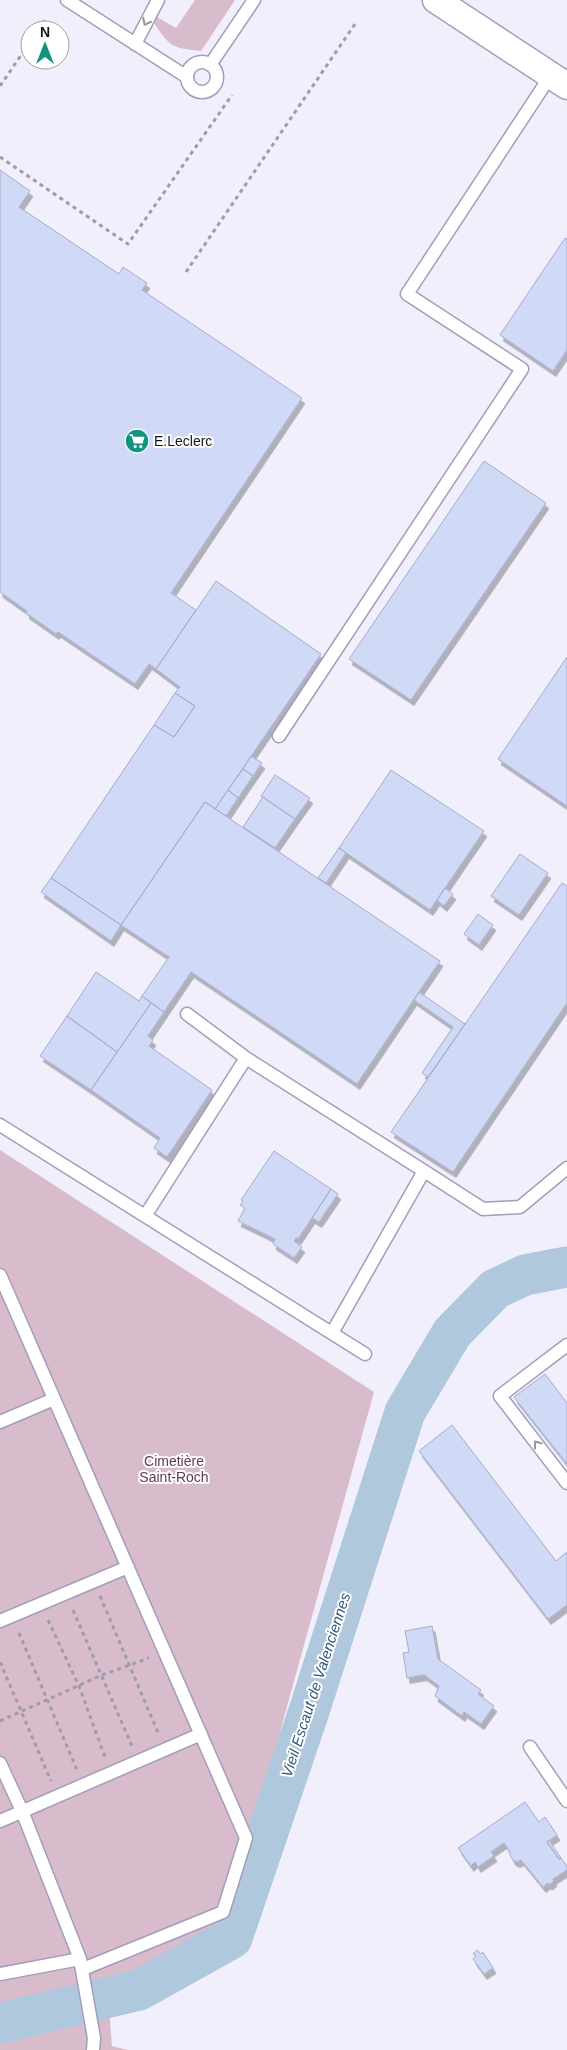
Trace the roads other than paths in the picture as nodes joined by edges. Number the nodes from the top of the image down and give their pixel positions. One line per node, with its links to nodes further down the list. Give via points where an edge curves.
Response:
1 (67, 0): 5 (lane)
2 (158, 0): 5 (lane, one-way to 5)
3 (254, 0): 6 (lane)
4 (436, 0): 8 (street)
5 (135, 44): 7 (lane)
6 (210, 65): 7 (lane, via 195,64); 7 (lane, via 216,74 211,89 200,93 194,90)
7 (187, 77)
8 (559, 80): 9 (lane, via 407,294 522,369)
9 (280, 736)
10 (188, 1014): 11 (lane)
11 (246, 1058): 14 (lane); 15 (lane)
12 (0, 1125): 15 (lane)
13 (567, 1168): 14 (lane, via 520,1207 482,1209)
14 (424, 1171): 17 (lane)
15 (145, 1216): 17 (lane)
16 (0, 1275): 20 (lane)
17 (332, 1333): 19 (lane)
18 (567, 1345): 22 (lane, one-way to 18, via 500,1396)
19 (365, 1354)
20 (54, 1399): 21 (lane); 23 (lane)
21 (0, 1422)
22 (567, 1483)
23 (128, 1567): 24 (lane); 25 (lane)
24 (6, 1619)
25 (201, 1734): 29 (lane); 31 (lane, via 246,1838 223,1912)
26 (530, 1747): 28 (lane)
27 (0, 1763): 29 (lane)
28 (567, 1801)
29 (22, 1811): 30 (lane); 31 (lane)
30 (0, 1820)
31 (82, 1968): 32 (lane); 33 (lane)
32 (0, 1974)
33 (94, 2044)

